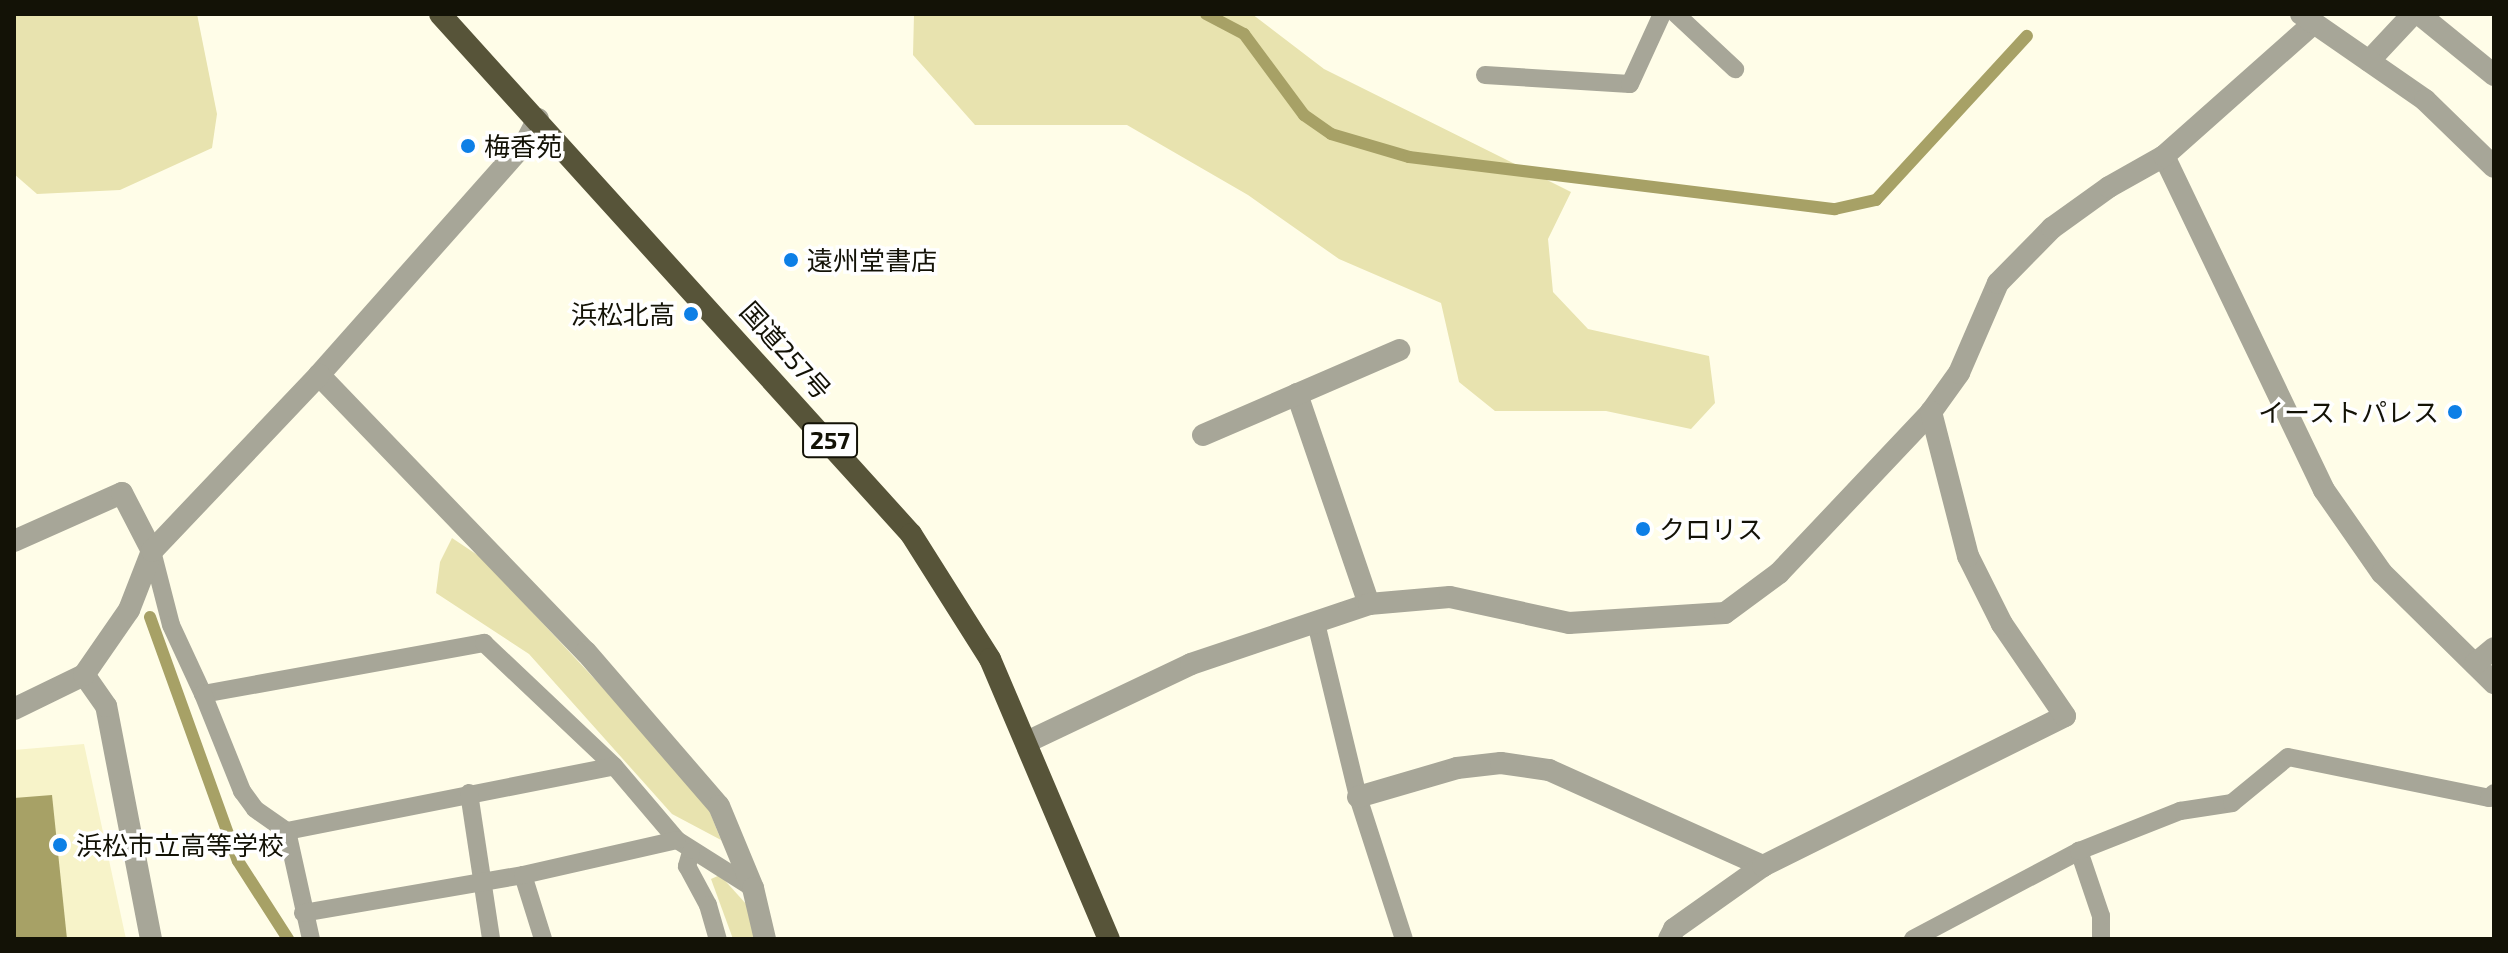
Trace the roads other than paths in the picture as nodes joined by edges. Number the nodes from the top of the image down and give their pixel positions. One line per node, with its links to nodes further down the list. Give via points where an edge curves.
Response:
1 (440, 14): 11 (highway, 国道257号 / 257)
2 (1662, 14): 9 (lane, via 1630,84)
3 (1676, 14): 8 (lane)
4 (2413, 14): 7 (street)
5 (2419, 14): 10 (street)
6 (2308, 19): 7 (street); 12 (street)
7 (2369, 61): 13 (street, via 2425,100)
8 (1735, 69)
9 (1485, 75)
10 (2494, 75)
11 (538, 119): 15 (street, via 525,143); 29 (highway, 国道257号 / 257, via 911,534 990,659)
12 (2164, 156): 17 (street, via 2052,228 1998,283 1959,373); 24 (street, via 2324,490 2382,573)
13 (2494, 167)
14 (1399, 350): 16 (street)
15 (319, 375): 20 (street); 40 (street, via 555,619 681,761 719,806)
16 (1297, 394): 18 (street); 21 (street)
17 (1931, 412): 21 (street, via 1779,573 1725,613 1569,623 1450,597); 37 (street, via 1968,556 2002,624 2065,716)
18 (1203, 435)
19 (14, 541): 20 (street, via 122,493)
20 (152, 551): 25 (street, via 129,610); 27 (lane, via 171,625)
21 (1369, 604): 22 (street)
22 (1316, 623): 29 (street, via 1191,664); 33 (lane)
23 (2494, 648): 24 (street)
24 (2475, 664): 26 (street)
25 (84, 675): 28 (street); 42 (street, via 106,706)
26 (2494, 683)
27 (203, 694): 30 (lane, via 484,643); 34 (lane, via 242,791 255,809)
28 (14, 709)
29 (1029, 741): 48 (highway, 国道257号 / 257)
30 (614, 766): 31 (lane); 35 (lane)
31 (469, 793): 34 (lane); 39 (lane)
32 (2494, 793): 36 (lane, via 2489,798 2288,757 2232,803 2180,811)
33 (1358, 797): 37 (street, via 1457,768 1501,763 1549,770); 49 (lane)
34 (287, 831): 41 (lane)
35 (684, 846): 38 (lane); 40 (lane); 46 (lane, via 687,866 708,905)
36 (2079, 851): 51 (lane); 52 (lane, via 2101,916)
37 (1763, 866): 50 (street, via 1674,929)
38 (523, 875): 39 (lane); 45 (lane)
39 (480, 882): 41 (lane); 44 (lane)
40 (753, 888): 47 (street)
41 (303, 913): 43 (lane)
42 (151, 939)
43 (311, 939)
44 (491, 939)
45 (543, 939)
46 (718, 939)
47 (765, 939)
48 (1109, 939)
49 (1404, 939)
50 (1669, 939)
51 (1913, 939)
52 (2101, 939)

